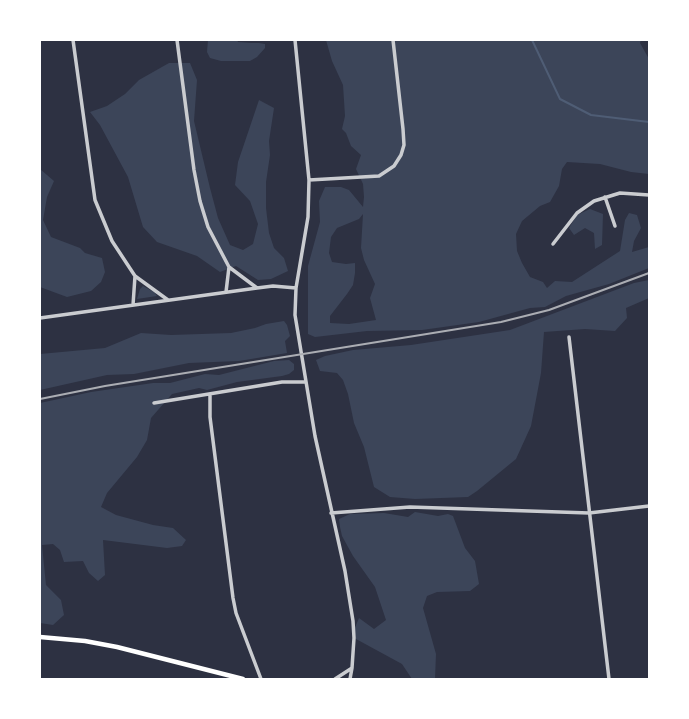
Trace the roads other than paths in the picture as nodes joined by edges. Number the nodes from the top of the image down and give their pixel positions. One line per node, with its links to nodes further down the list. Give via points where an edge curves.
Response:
1 (73, 40): 11 (street, via 95,200 112,241)
2 (176, 40): 10 (street, via 200,201 208,227)
3 (295, 40): 5 (street)
4 (393, 40): 5 (street, via 404,139 401,156 394,166 379,176)
5 (309, 180): 13 (street, via 308,223)
6 (649, 195): 7 (street, via 624,192)
7 (606, 197): 8 (street); 9 (street, via 580,210)
8 (615, 226)
9 (553, 244)
10 (229, 267): 12 (street); 14 (street)
11 (136, 276): 15 (street); 16 (street)
12 (257, 288): 13 (street); 14 (street)
13 (296, 288): 19 (street, via 295,316)
14 (226, 292): 15 (street)
15 (168, 300): 16 (street)
16 (133, 305): 17 (street)
17 (40, 318)
18 (569, 337): 24 (street)
19 (306, 382): 20 (street, via 282,382); 23 (street)
20 (210, 394): 21 (street); 28 (street, via 210,417 233,598 236,613)
21 (154, 403)
22 (649, 506): 24 (street)
23 (331, 513): 24 (street, via 410,507); 26 (street, via 350,597 354,638)
24 (589, 513): 31 (street)
25 (40, 637): 27 (main road, via 110,646)
26 (352, 668): 29 (street); 30 (street)
27 (243, 679)
28 (261, 679)
29 (335, 679)
30 (350, 679)
31 (609, 679)

